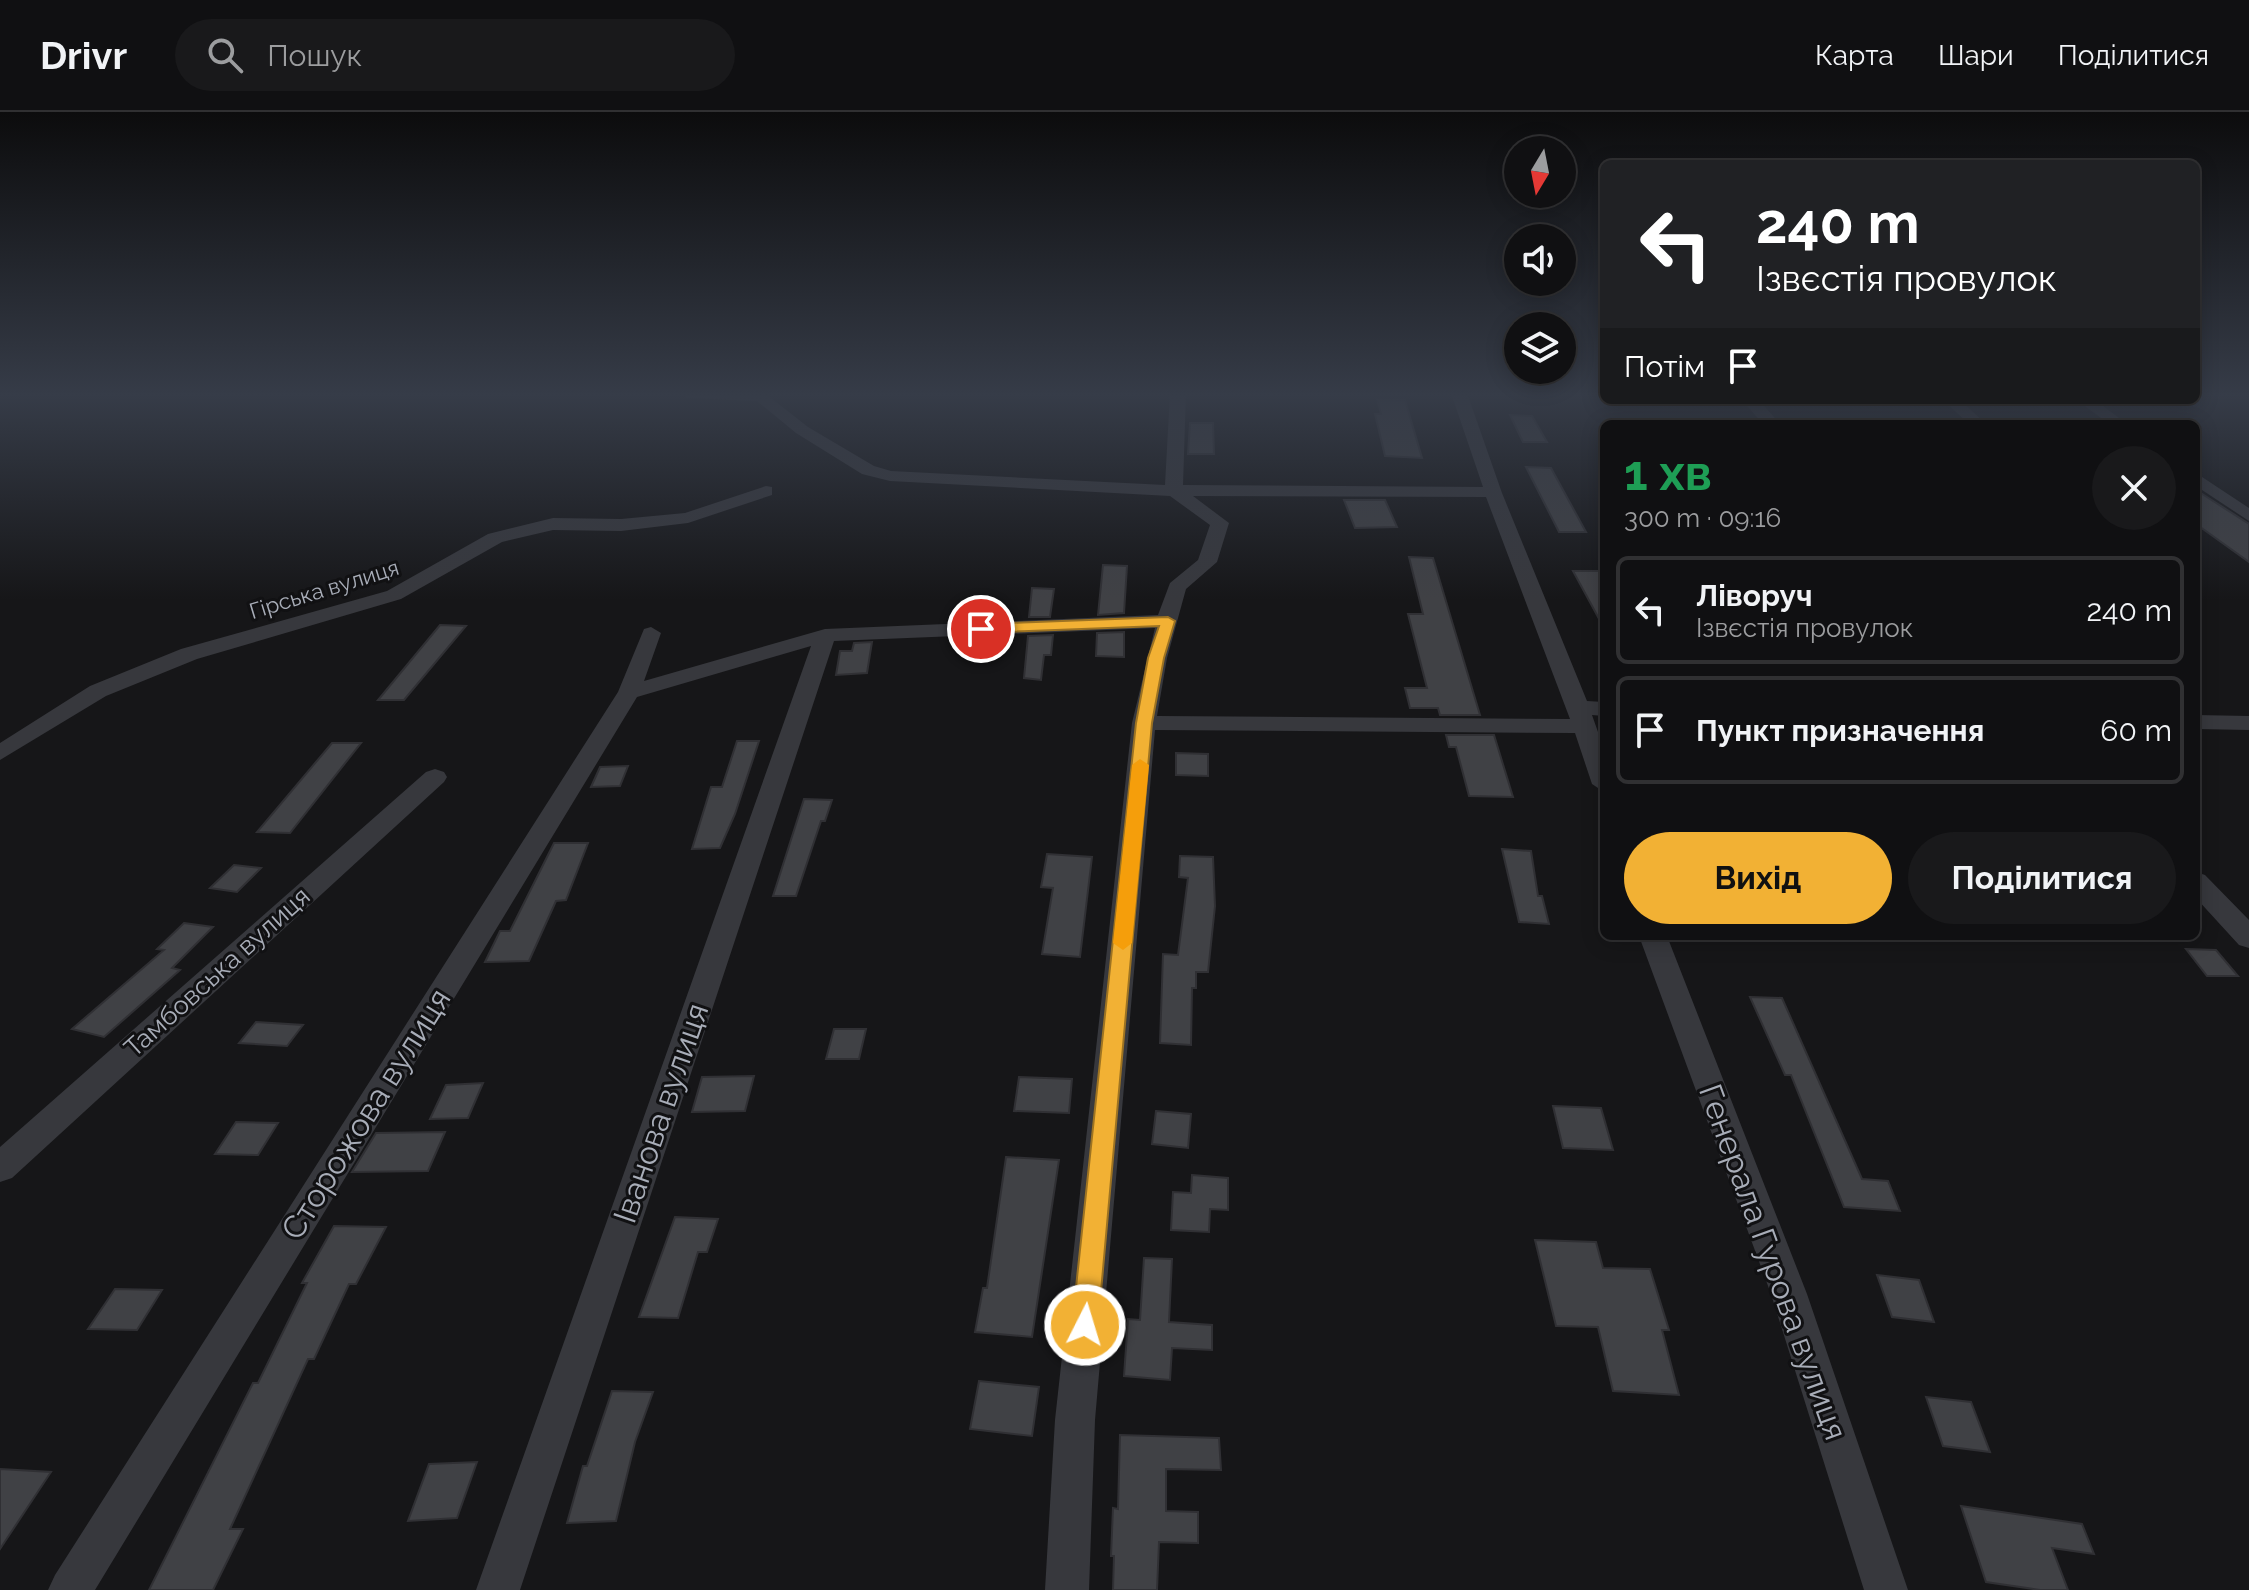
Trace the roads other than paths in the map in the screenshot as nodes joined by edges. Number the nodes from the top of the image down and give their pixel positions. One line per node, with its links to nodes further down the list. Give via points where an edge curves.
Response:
1 (855, 462): 5 (street, via 890,476)
2 (1175, 462): 5 (street)
3 (1483, 462): 7 (street)
4 (2200, 481): 8 (street)
5 (1174, 490): 7 (street); 9 (street, via 1220,523 1207,562 1177,587)
6 (766, 491): 18 (street, Гірська вулиця, via 688,518 621,525 553,524 495,538 394,595 189,654 98,691)
7 (1494, 492): 14 (street)
8 (2249, 516)
9 (1168, 621): 11 (street); 16 (street)
10 (651, 633): 12 (street, Сторожова вулиця)
11 (825, 635): 12 (street); 26 (street, Іванова вулиця)
12 (629, 692): 25 (street, Сторожова вулиця)
13 (1600, 711): 14 (street)
14 (1583, 717): 16 (street); 19 (street)
15 (2200, 722): 17 (street)
16 (1144, 723): 27 (street, via 1077,1405)
17 (2249, 723)
18 (0, 753)
19 (1600, 771)
20 (435, 777): 24 (street, Тамбовська вулиця)
21 (2200, 885): 22 (street)
22 (2249, 938)
23 (1655, 940): 28 (street, Генерала Гурова вулиця, via 1789,1294)
24 (0, 1168)
25 (70, 1590)
26 (498, 1590)
27 (1067, 1590)
28 (1886, 1590)

